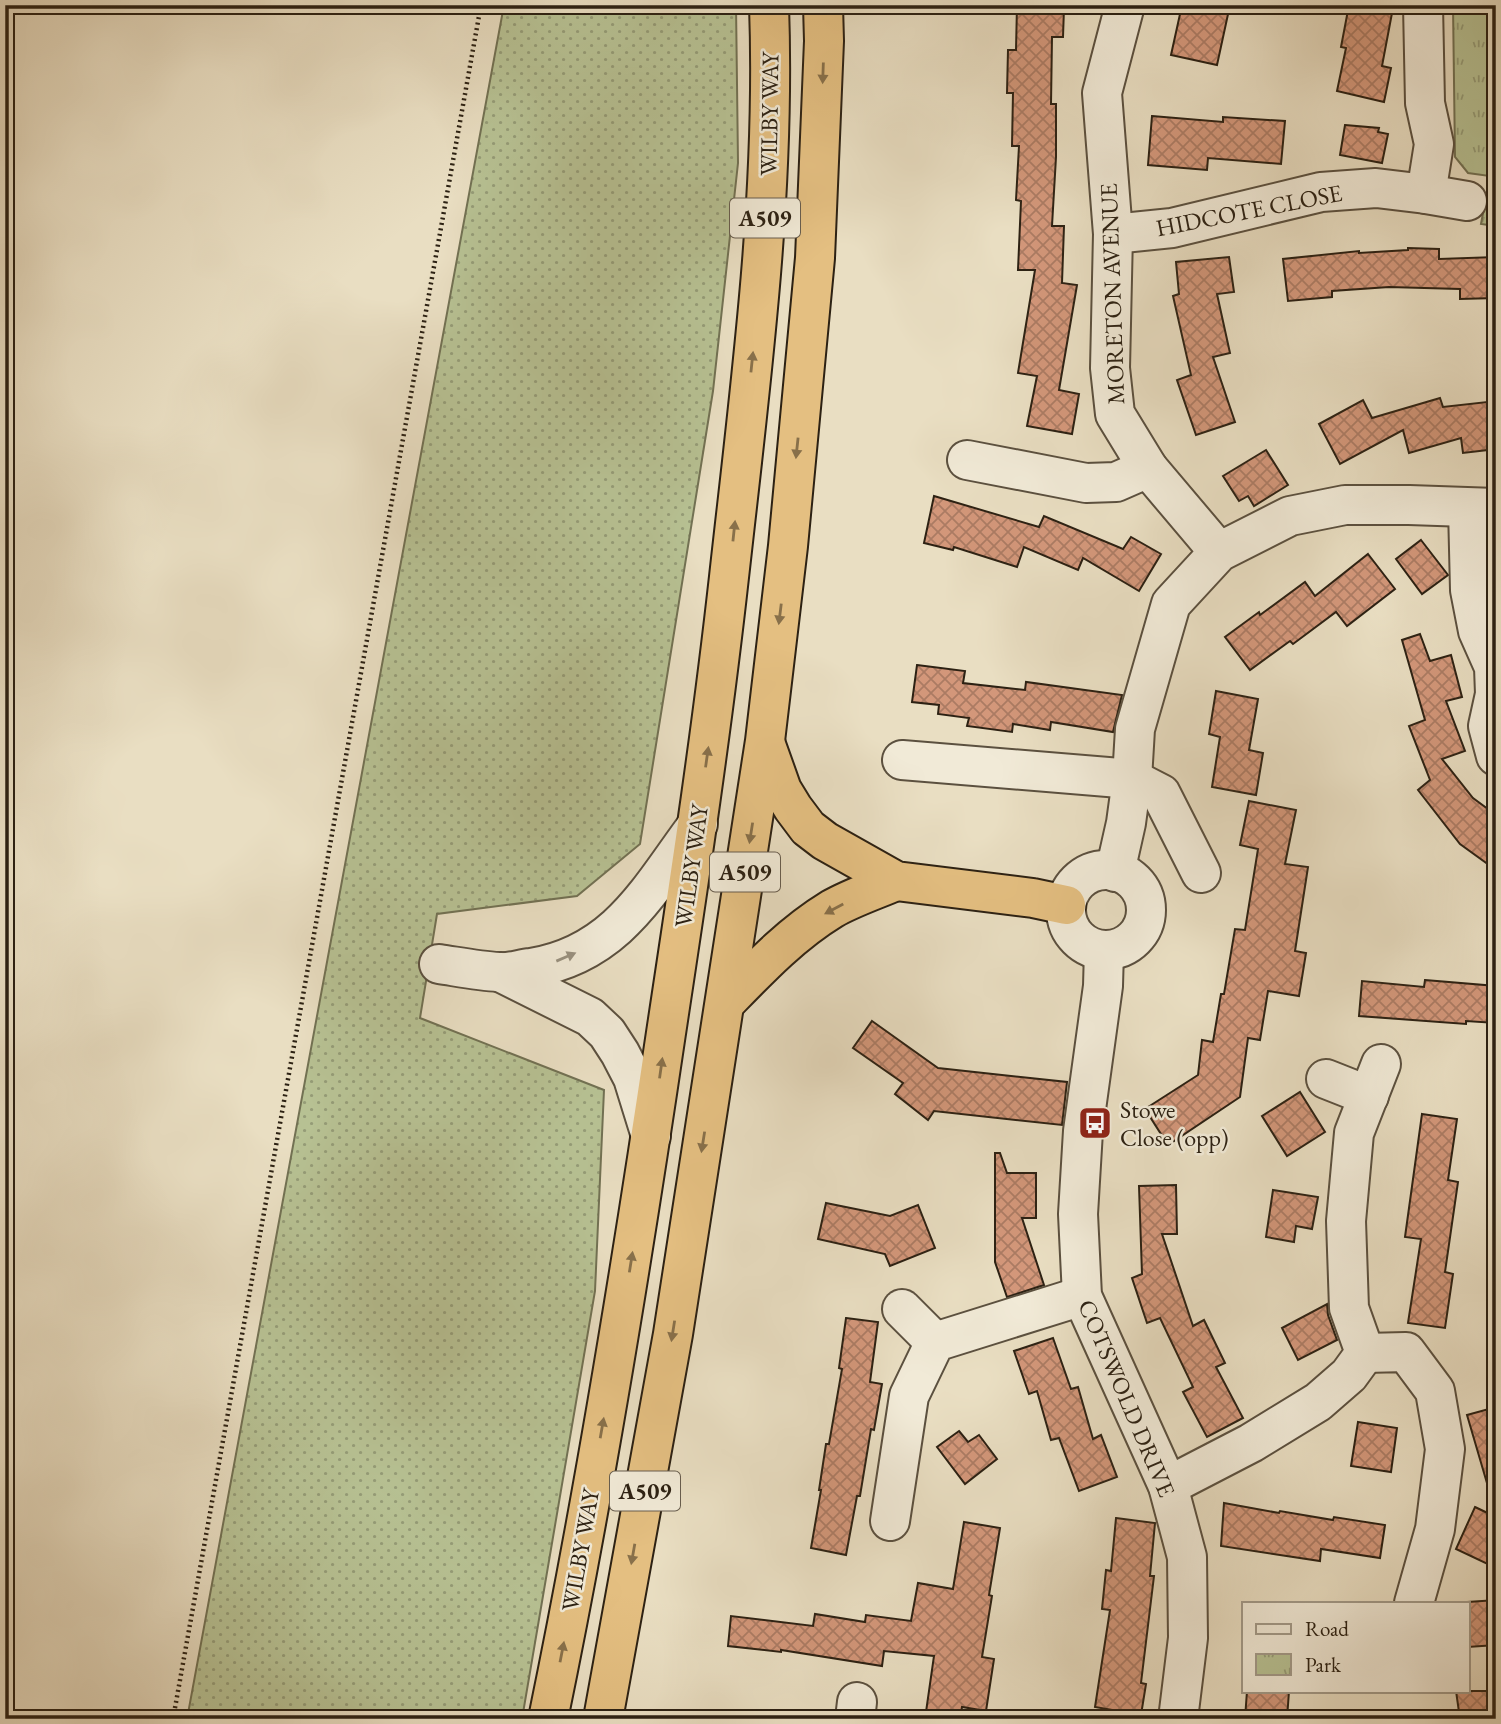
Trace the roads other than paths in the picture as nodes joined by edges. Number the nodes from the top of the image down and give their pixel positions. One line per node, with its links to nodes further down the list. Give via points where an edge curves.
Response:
1 (769, 5): 16 (highway, WILBY WAY / A509, one-way to 1, via 758,308 768,173)
2 (823, 5): 12 (highway, A509, one-way to 12, via 815,258)
3 (1125, 5): 7 (street, MORETON AVENUE, via 1102,93)
4 (1423, 5): 5 (street, via 1425,103 1434,144)
5 (1426, 194): 6 (street, HIDCOTE CLOSE); 7 (street, HIDCOTE CLOSE, via 1376,188 1321,192 1172,228)
6 (1467, 201)
7 (1113, 234): 9 (street, MORETON AVENUE, via 1110,368 1115,414)
8 (967, 460): 9 (street, via 1086,482 1116,482)
9 (1148, 468): 11 (street, MORETON AVENUE)
10 (1482, 508): 11 (street, via 1345,505 1290,516); 13 (street, via 1470,590 1478,631 1494,667 1488,726)
11 (1219, 552): 15 (street, via 1171,604 1135,729)
12 (765, 741): 19 (highway, via 782,790 808,828); 24 (highway, A509, one-way to 24)
13 (1496, 756)
14 (902, 760): 15 (street)
15 (1132, 779): 17 (street); 18 (street, via 1161,794)
16 (698, 824): 23 (street, one-way to 16, via 549,965 617,928 639,906); 26 (highway, WILBY WAY / A509, one-way to 16)
17 (1115, 872): 20 (street, via 1089,874 1070,892); 21 (street, via 1139,888 1146,916 1132,941)
18 (1201, 873)
19 (896, 881): 20 (highway); 24 (highway, one-way to 24, via 814,920)
20 (1066, 905): 21 (street, via 1067,918 1080,940)
21 (1104, 950): 27 (street, COTSWOLD DRIVE, via 1082,1145)
22 (439, 964): 23 (street)
23 (500, 972): 26 (street, via 590,1017 607,1033 633,1078)
24 (726, 1002): 35 (highway, A509, one-way to 35, via 673,1334)
25 (1326, 1079): 30 (street, via 1375,1080 1354,1133 1346,1221 1349,1308)
26 (651, 1136): 34 (highway, WILBY WAY / A509, one-way to 26, via 618,1343)
27 (1082, 1296): 29 (street); 31 (street, COTSWOLD DRIVE)
28 (902, 1309): 29 (street)
29 (935, 1342): 32 (street, via 909,1396)
30 (1365, 1353): 31 (street, via 1349,1376 1318,1402); 33 (street, via 1406,1352 1435,1391 1445,1449 1435,1529)
31 (1168, 1486): 36 (street, COTSWOLD DRIVE, via 1186,1557 1188,1638)
32 (890, 1521)
33 (1414, 1602)
34 (548, 1719)
35 (603, 1719)
36 (1178, 1719)

